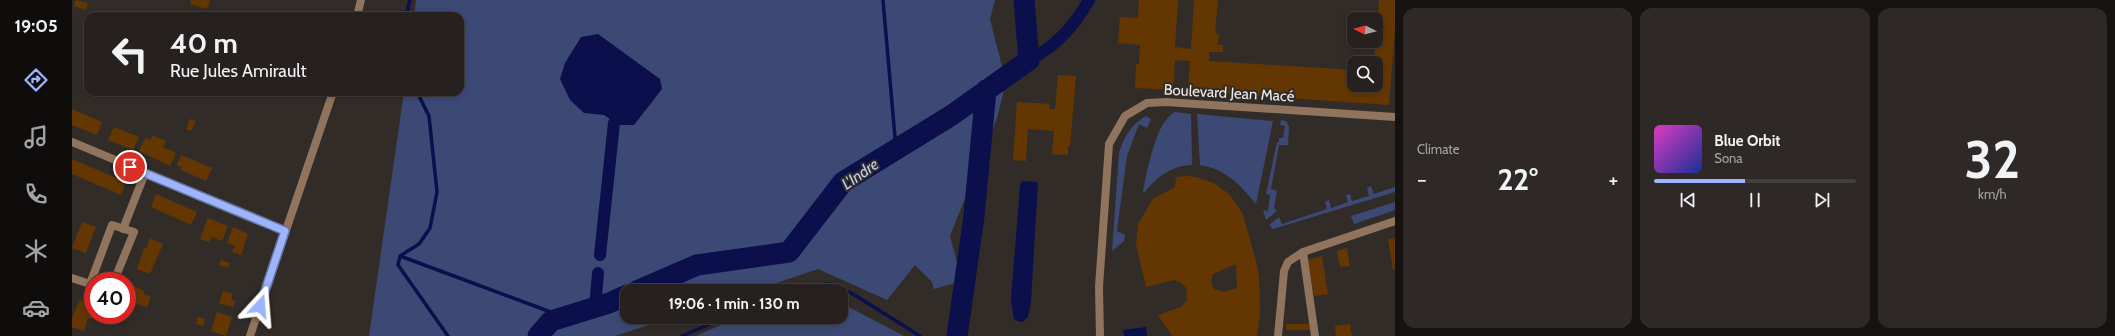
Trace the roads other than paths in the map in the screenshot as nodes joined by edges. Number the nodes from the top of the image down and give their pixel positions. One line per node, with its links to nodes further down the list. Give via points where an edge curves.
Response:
1 (361, 0): 2 (street)
2 (358, 12)
3 (332, 96): 9 (street)
4 (1395, 117): 16 (street, Boulevard Jean Macé, via 1166,102 1147,104 1125,116 1109,144 1100,268)
5 (72, 142): 6 (street)
6 (145, 173): 8 (street); 9 (street)
7 (1395, 221): 10 (street)
8 (123, 229): 11 (street, via 112,225); 12 (street, via 134,232)
9 (285, 231): 15 (street)
10 (1303, 252): 17 (street, via 1288,262 1284,271); 18 (street)
11 (96, 272)
12 (118, 272)
13 (72, 278): 14 (street)
14 (84, 282)
15 (250, 336)
16 (1100, 336)
17 (1278, 336)
18 (1315, 336)

